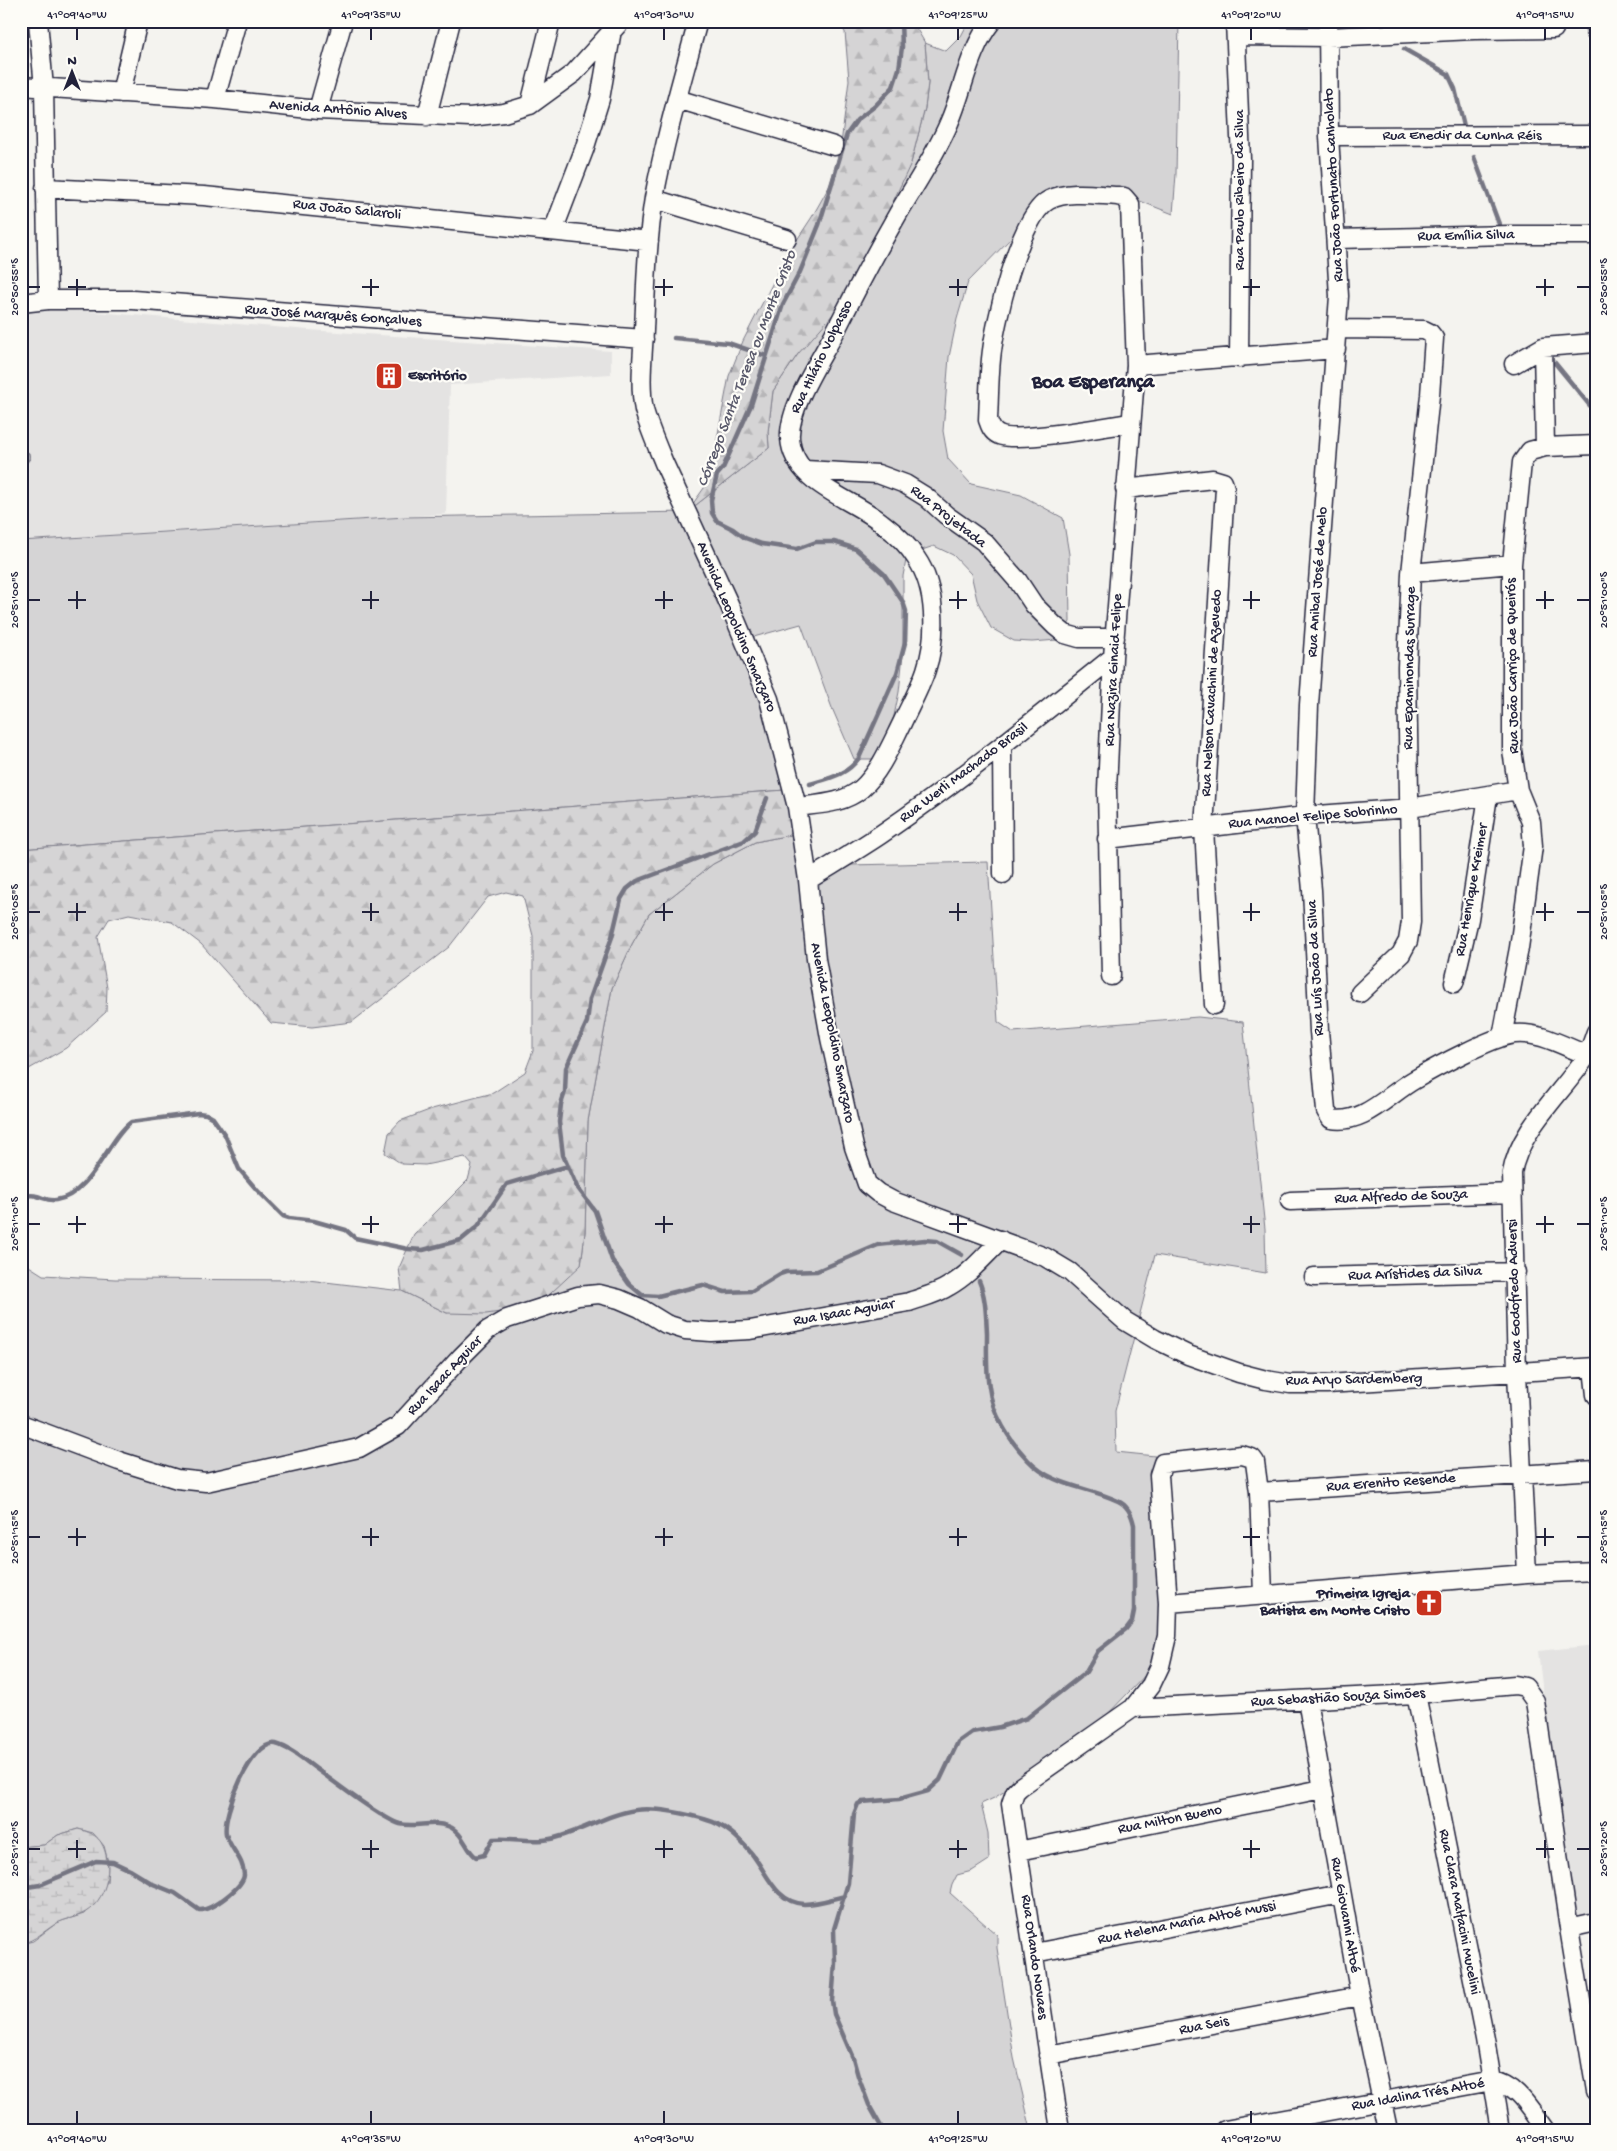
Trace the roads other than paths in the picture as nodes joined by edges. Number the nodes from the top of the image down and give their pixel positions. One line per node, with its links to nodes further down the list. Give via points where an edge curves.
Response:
1 (38, 21): 16 (street)
2 (138, 21): 17 (street)
3 (237, 21): 18 (street)
4 (342, 21): 21 (street)
5 (451, 21): 22 (street)
6 (551, 21): 20 (street)
7 (698, 21): 19 (street, Avenida Leopoldino Smarzaro)
8 (992, 21): 46 (street, Rua Hilário Volpasso, via 976,46 942,138 864,271 795,411 790,424 792,452)
9 (1595, 21): 14 (street)
10 (617, 25): 20 (street, Avenida Antônio Alves, via 574,73); 28 (street, via 600,99)
11 (1554, 28): 13 (street)
12 (1236, 29): 13 (street); 40 (street, Rua Paulo Ribeiro da Silva, via 1241,159)
13 (1328, 29): 24 (street, Rua João Fortunato Canholato)
14 (1596, 33)
15 (21, 86): 16 (street, Avenida Antônio Alves)
16 (44, 88): 17 (street, Avenida Antônio Alves); 26 (street)
17 (121, 93): 18 (street, Avenida Antônio Alves)
18 (215, 99): 21 (street, Avenida Antônio Alves)
19 (677, 99): 25 (street); 27 (street, Avenida Leopoldino Smarzaro)
20 (530, 105): 22 (street, Avenida Antônio Alves, via 504,113 470,117)
21 (318, 110): 22 (street, Avenida Antônio Alves)
22 (427, 116)
23 (1596, 135): 24 (street, Rua Enedir da Cunha Réis)
24 (1329, 136): 30 (street, Rua João Fortunato Canholato)
25 (834, 146)
26 (45, 188): 28 (street, Rua João Salaroli, via 204,196); 33 (street)
27 (654, 200): 31 (street); 32 (street, Avenida Leopoldino Smarzaro)
28 (553, 231): 32 (street, Rua João Salaroli)
29 (1596, 235): 30 (street, Rua Emília Silva)
30 (1336, 239): 35 (street, Rua João Fortunato Canholato)
31 (787, 240)
32 (649, 242): 36 (street, Avenida Leopoldino Smarzaro)
33 (48, 300): 34 (street, Rua José Marquês Gonçalves); 36 (street, Rua José Marquês Gonçalves, via 133,300)
34 (21, 303)
35 (1337, 329): 39 (street, Rua João Fortunato Canholato); 49 (street, Rua Epaminondas Surrage, via 1424,330 1434,338)
36 (644, 339): 55 (street, Avenida Leopoldino Smarzaro, via 644,408 650,430 768,699)
37 (1596, 343): 38 (street)
38 (1543, 347): 41 (street); 45 (street)
39 (1336, 350): 40 (street); 57 (street, Rua Anibal José de Melo, via 1309,706)
40 (1239, 358): 42 (street)
41 (1514, 364)
42 (1136, 365): 43 (street, Rua Nazira Ginaid Felipe); 43 (street, Rua Nazira Ginaid Felipe, via 1128,200 1117,196 1066,195 1049,200 1032,217 1016,255 996,325 988,420 991,429 998,435 1017,438)
43 (1130, 423): 47 (street, Rua Nazira Ginaid Felipe)
44 (1596, 445): 45 (street)
45 (1545, 447): 48 (street, Rua João Carriço de Queirós, via 1526,454 1521,470)
46 (805, 470): 50 (street, Rua Projetada, via 878,474 905,484 984,542 1054,626 1079,638); 55 (street, Rua Hilário Volpasso, via 827,490 882,523 916,558 926,577 933,633 926,672 888,752 869,781 848,798)
47 (1125, 489): 50 (street, Rua Nazira Ginaid Felipe); 58 (street, Rua Nelson Cavachini de Azevedo, via 1213,479 1224,482)
48 (1512, 564): 49 (street); 53 (street, Rua João Carriço de Queirós, via 1512,750)
49 (1411, 572): 56 (street, Rua Epaminondas Surrage, via 1407,668)
50 (1115, 638): 51 (street, Rua Nazira Ginaid Felipe)
51 (1113, 657): 52 (street, Rua Werli Machado Brasil); 59 (street, Rua Nazira Ginaid Felipe)
52 (1002, 746): 60 (street); 61 (street, Rua Werli Machado Brasil, via 879,836)
53 (1518, 790): 54 (street, Rua Manoel Felipe Sobrinho); 67 (street, Rua João Carriço de Queirós, via 1531,822 1533,846 1519,948)
54 (1488, 796): 56 (street, Rua Manoel Felipe Sobrinho); 63 (street, Rua Henrique Kreimer, via 1469,919)
55 (797, 807): 61 (street, Avenida Leopoldino Smarzaro)
56 (1410, 808): 57 (street, Rua Manoel Felipe Sobrinho); 64 (street, Rua Epaminondas Surrage, via 1411,922 1408,941 1402,954)
57 (1305, 816): 58 (street, Rua Manoel Felipe Sobrinho); 67 (street, Rua Luís João da Silva, via 1326,1111 1331,1119 1343,1121 1359,1117 1414,1080)
58 (1204, 828): 59 (street, Rua Manoel Felipe Sobrinho); 65 (street, Rua Nelson Cavachini de Azevedo)
59 (1107, 839): 62 (street, Rua Nazira Ginaid Felipe)
60 (1003, 874)
61 (808, 880): 71 (street, Avenida Leopoldino Smarzaro, via 816,959 830,1038 854,1147 867,1184 894,1201)
62 (1111, 976)
63 (1454, 983)
64 (1360, 993)
65 (1214, 1005)
66 (1596, 1032): 68 (street, Rua Godofredo Adversi)
67 (1502, 1037): 68 (street, via 1531,1035)
68 (1587, 1055): 69 (street, Rua Godofredo Adversi, via 1523,1139 1515,1158)
69 (1512, 1193): 70 (street, Rua Alfredo de Souza); 72 (street, Rua Godofredo Adversi)
70 (1290, 1201)
71 (1001, 1240): 75 (street, Rua Aryo Sardemberg, via 1045,1257 1070,1272 1124,1321 1155,1339 1188,1355 1248,1375 1290,1384 1327,1384); 77 (street, Rua Isaac Aguiar, via 964,1276 931,1295 909,1302 750,1330 685,1330 666,1324 619,1299 598,1294 578,1296 507,1319 488,1330 398,1426 359,1448 206,1482 177,1479)
72 (1516, 1272): 73 (street, Rua Arístides da Silva); 75 (street, Rua Godofredo Adversi)
73 (1314, 1277)
74 (1595, 1367): 75 (street, Rua Aryo Sardemberg); 76 (street)
75 (1517, 1373): 79 (street, Rua Godofredo Adversi)
76 (1596, 1395)
77 (21, 1424)
78 (1596, 1470): 79 (street, Rua Erenito Resende)
79 (1523, 1475): 80 (street, Rua Erenito Resende); 82 (street, Rua Godofredo Adversi)
80 (1259, 1492): 83 (street); 84 (street, via 1252,1458 1242,1455 1163,1463 1159,1475)
81 (1596, 1571): 82 (street)
82 (1527, 1574): 83 (street)
83 (1263, 1594): 84 (street)
84 (1168, 1603): 87 (street, via 1167,1636 1160,1666 1151,1685)
85 (1416, 1694): 86 (street, Rua Sebastião Souza Simões); 92 (street, Rua Sebastião Souza Simões, via 1515,1685 1525,1687 1536,1701); 96 (street, Rua Clara Malfacini Mucelini)
86 (1307, 1700): 87 (street, Rua Sebastião Souza Simões); 88 (street, Rua Giovanni Altoé)
87 (1133, 1708): 89 (street, Rua Orlando Novaes, via 1015,1792 1011,1804)
88 (1322, 1789): 89 (street, Rua Milton Bueno); 90 (street, Rua Giovanni Altoé)
89 (1018, 1851): 93 (street, Rua Orlando Novaes)
90 (1341, 1894): 93 (street, Rua Helena Maria Altoé Mussi); 94 (street, Rua Giovanni Altoé)
91 (1596, 1922): 92 (street)
92 (1569, 1928): 97 (street)
93 (1034, 1953): 95 (street, Rua Orlando Novaes)
94 (1360, 1996): 95 (street, Rua Seis); 98 (street, Rua Giovanni Altoé)
95 (1048, 2055): 100 (street, Rua Orlando Novaes)
96 (1492, 2081): 98 (street, Rua Idalina Trés Altoé); 103 (street, Rua Clara Malfacini Mucelini); 104 (street, via 1513,2089)
97 (1596, 2092)
98 (1383, 2101): 99 (street, Rua Idalina Trés Altoé); 102 (street, Rua Giovanni Altoé)
99 (1284, 2124): 101 (street, Rua Idalina Trés Altoé)
100 (1060, 2130)
101 (1225, 2130)
102 (1388, 2130)
103 (1500, 2130)
104 (1545, 2130)

